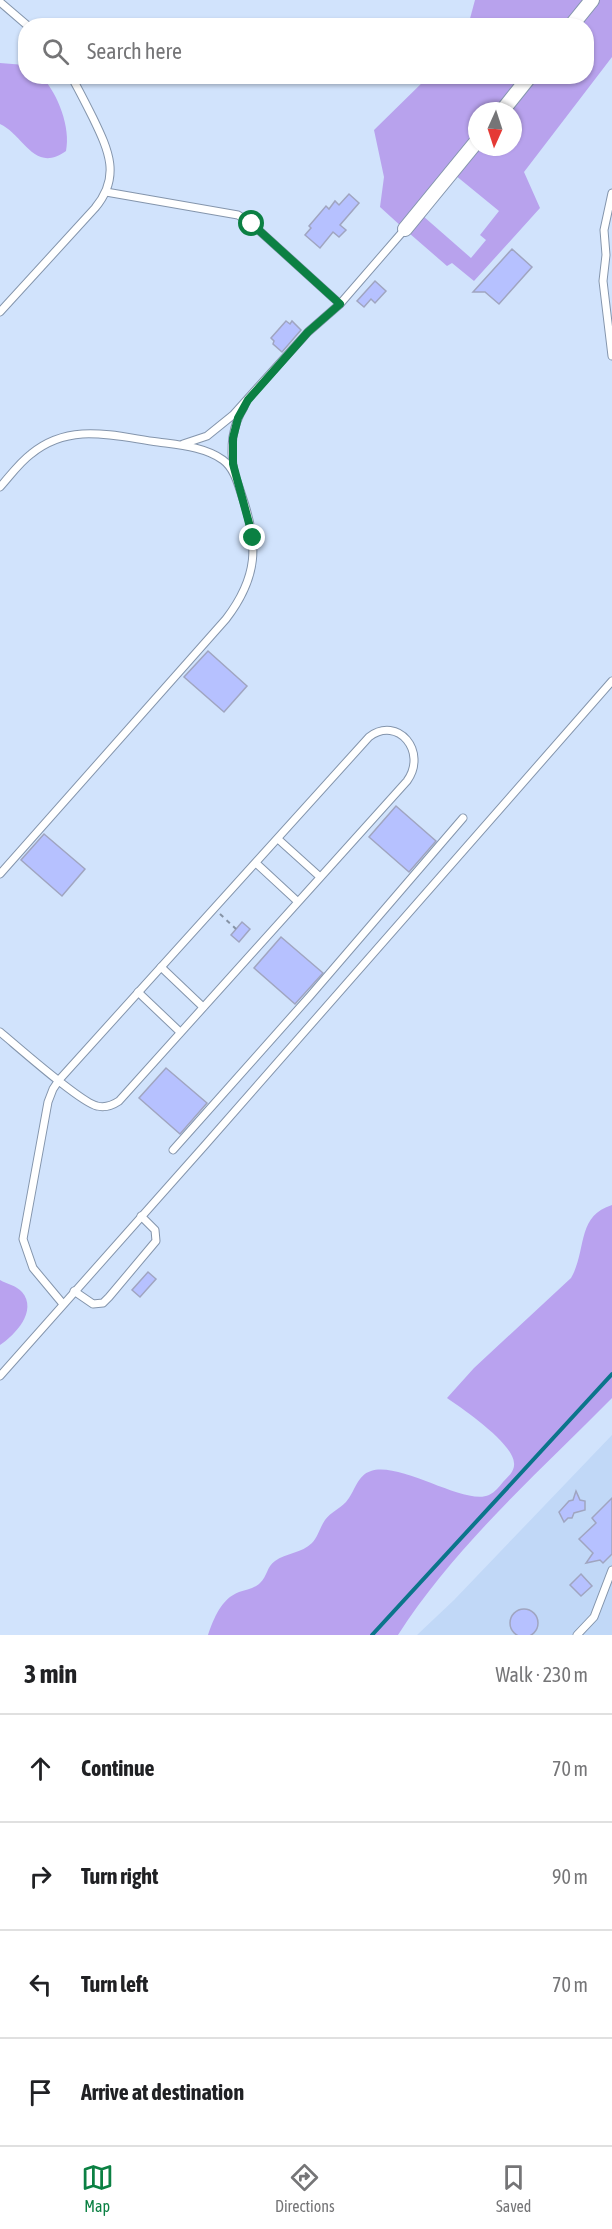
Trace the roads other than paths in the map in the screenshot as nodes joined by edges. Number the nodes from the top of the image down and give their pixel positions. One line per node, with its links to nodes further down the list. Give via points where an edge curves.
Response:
1 (592, 0): 4 (street)
2 (0, 2): 3 (lane)
3 (19, 18)
4 (577, 18)
5 (75, 84): 9 (lane, via 108,154)
6 (523, 84): 7 (street)
7 (508, 102)
8 (468, 152): 11 (street)
9 (106, 192): 13 (lane, via 238,215); 14 (lane)
10 (612, 193): 12 (lane, via 604,230)
11 (405, 229): 13 (lane)
12 (609, 259): 15 (lane, via 603,291)
13 (340, 304): 16 (lane, via 308,332)
14 (0, 312)
15 (612, 356)
16 (248, 400): 17 (lane, via 207,436); 18 (lane, via 234,431)
17 (176, 445): 18 (lane, via 220,458); 19 (lane, via 98,433 73,435 31,453)
18 (236, 479): 24 (lane, via 254,548 251,575 241,599)
19 (0, 487)
20 (612, 681): 34 (lane)
21 (463, 818): 33 (lane)
22 (278, 839): 23 (lane); 25 (lane); 25 (lane, via 372,735 386,731 405,738 414,752 410,777)
23 (256, 863): 26 (lane); 27 (lane)
24 (0, 874)
25 (319, 876): 26 (lane)
26 (297, 901): 29 (lane)
27 (161, 968): 28 (lane); 29 (lane)
28 (138, 993): 31 (lane); 32 (lane)
29 (203, 1007): 31 (lane)
30 (0, 1032): 32 (lane)
31 (180, 1032): 32 (lane, via 112,1105 92,1104)
32 (59, 1080): 36 (lane, via 49,1097 23,1239 33,1268)
33 (173, 1150)
34 (141, 1216): 35 (lane); 35 (lane, via 155,1230 156,1241 109,1297 103,1303 93,1304)
35 (74, 1291): 36 (lane)
36 (63, 1304): 37 (lane)
37 (0, 1376)
38 (612, 1570): 39 (lane, via 594,1617)
39 (577, 1635)

